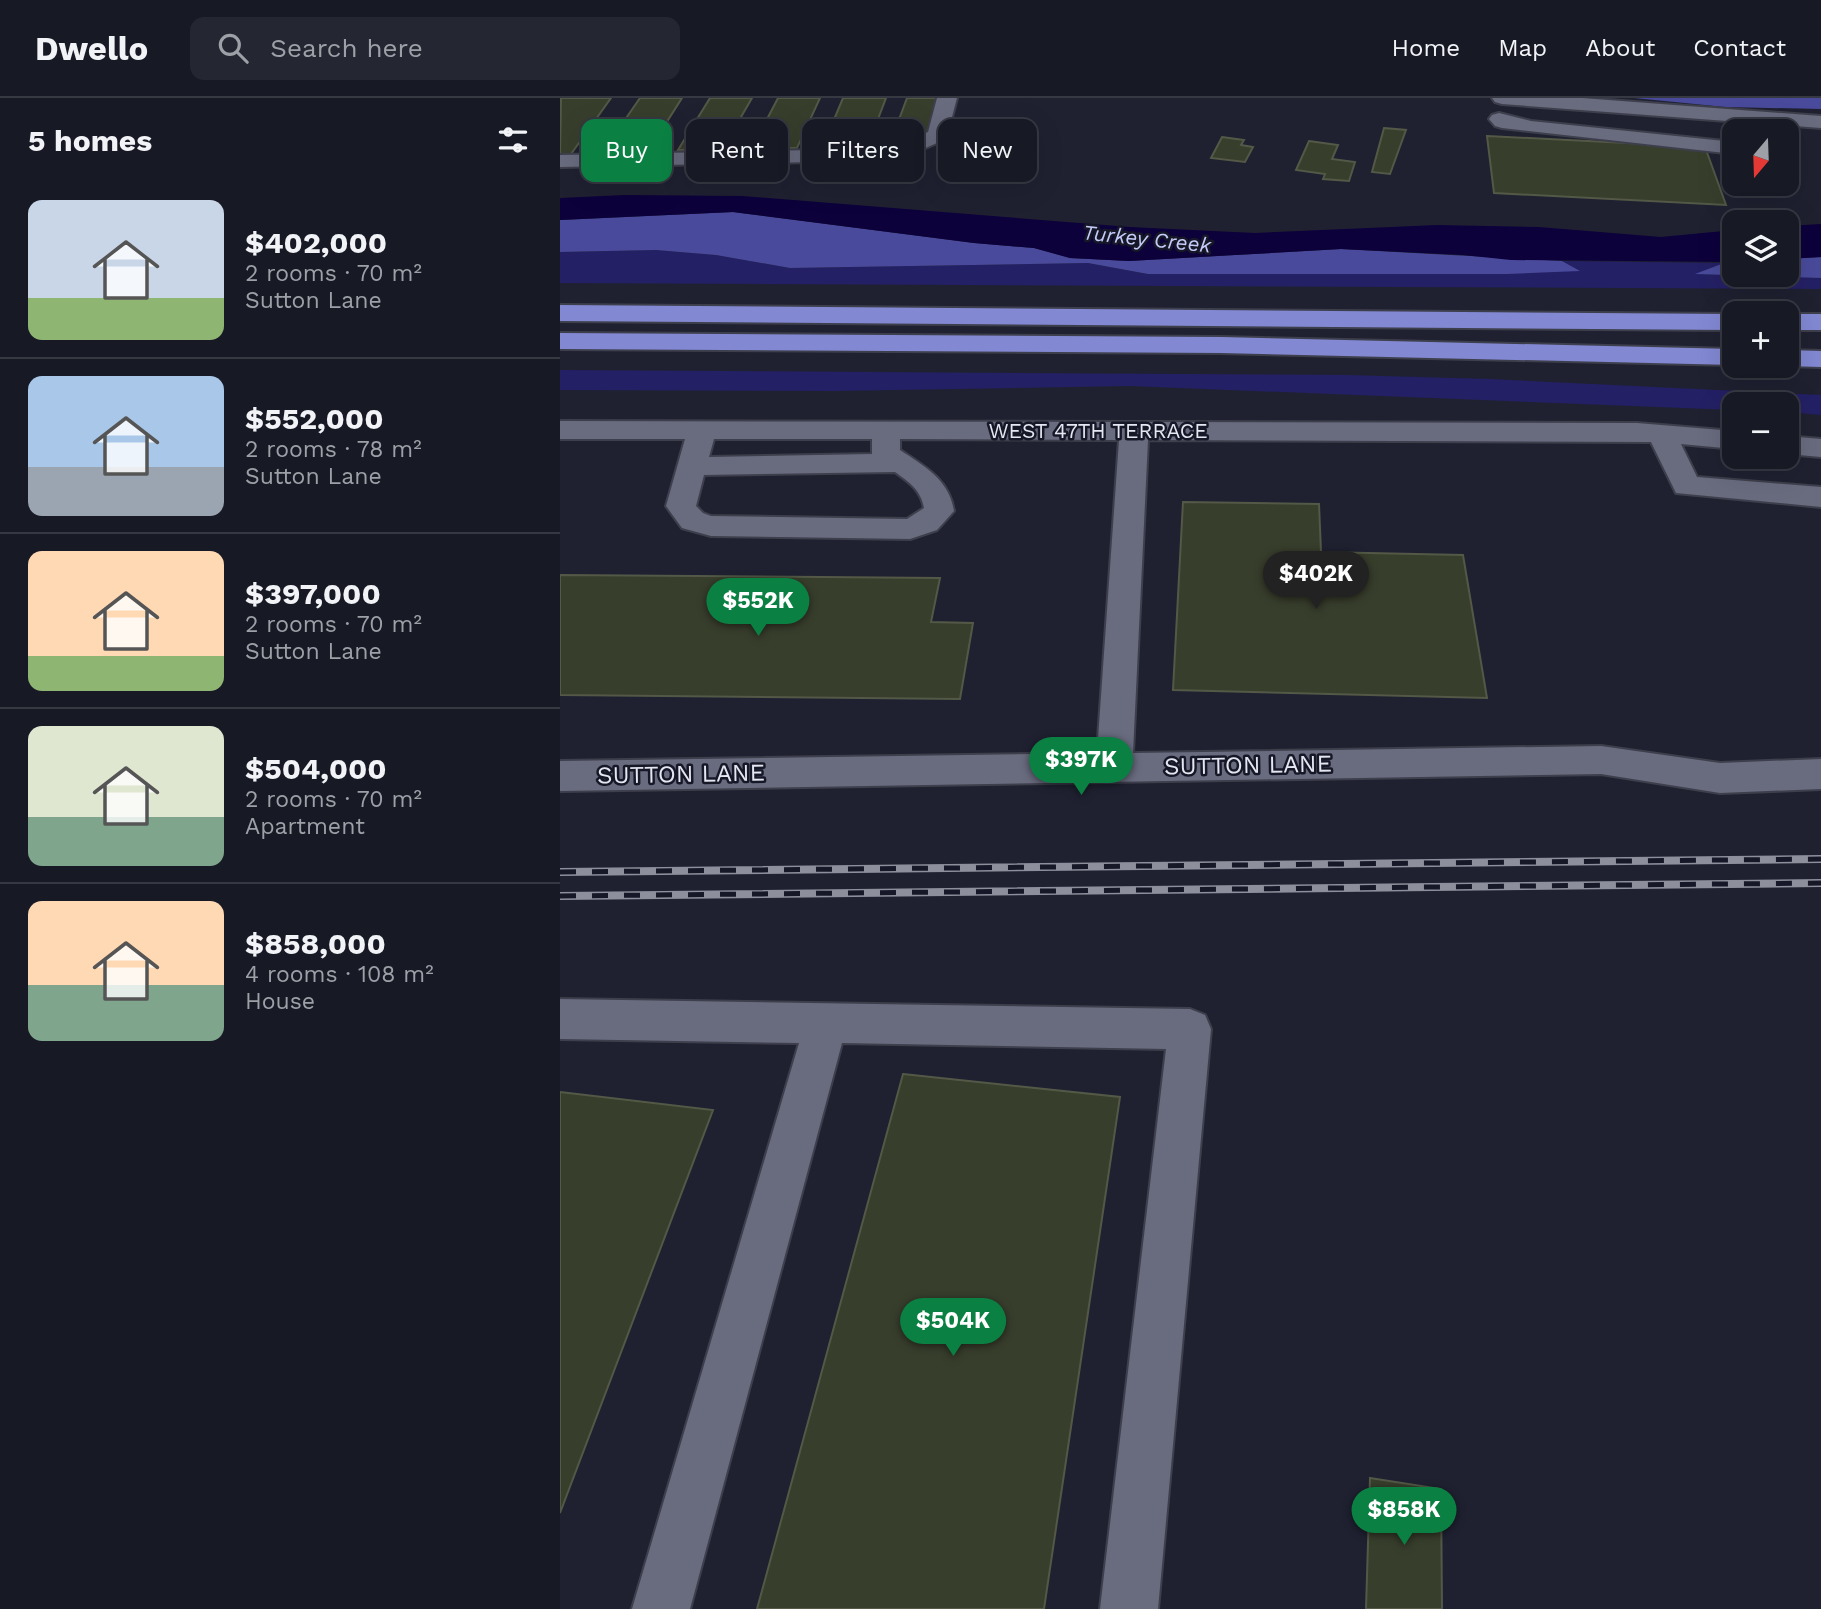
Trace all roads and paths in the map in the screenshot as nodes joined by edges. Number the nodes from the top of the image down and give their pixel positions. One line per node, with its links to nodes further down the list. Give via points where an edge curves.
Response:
1 (947, 98): 8 (street, via 937,136 907,149 869,155)
2 (1496, 98): 7 (street, via 1495,115 1502,122)
3 (1502, 98): 4 (street)
4 (1722, 120)
5 (1821, 122): 6 (street)
6 (1799, 124)
7 (1722, 147)
8 (560, 161)
9 (560, 313): 10 (highway)
10 (1722, 322)
11 (1799, 322): 12 (highway)
12 (1821, 322)
13 (560, 341): 14 (highway, via 1221,345)
14 (1722, 357)
15 (1799, 359): 16 (highway)
16 (1821, 359)
17 (560, 430): 18 (street, WEST 47TH TERRACE)
18 (702, 430): 19 (street, WEST 47TH TERRACE); 26 (street)
19 (887, 430): 20 (street, WEST 47TH TERRACE); 25 (street, via 885,453)
20 (1134, 431): 21 (street, WEST 47TH TERRACE); 28 (street)
21 (1649, 433): 22 (street, WEST 47TH TERRACE); 27 (street, via 1686,486)
22 (1722, 439)
23 (1799, 446): 24 (street)
24 (1821, 448)
25 (900, 463): 26 (street); 26 (street, via 930,483 939,497 939,511 910,529 693,523 681,506)
26 (692, 466)
27 (1821, 497)
28 (1114, 767): 29 (street, SUTTON LANE, via 1601,760 1720,778); 30 (street, SUTTON LANE)
29 (1821, 774)
30 (560, 776)
31 (560, 1019): 32 (street)
32 (826, 1024): 33 (street); 34 (street, via 1190,1029)
33 (661, 1609)
34 (1129, 1609)

